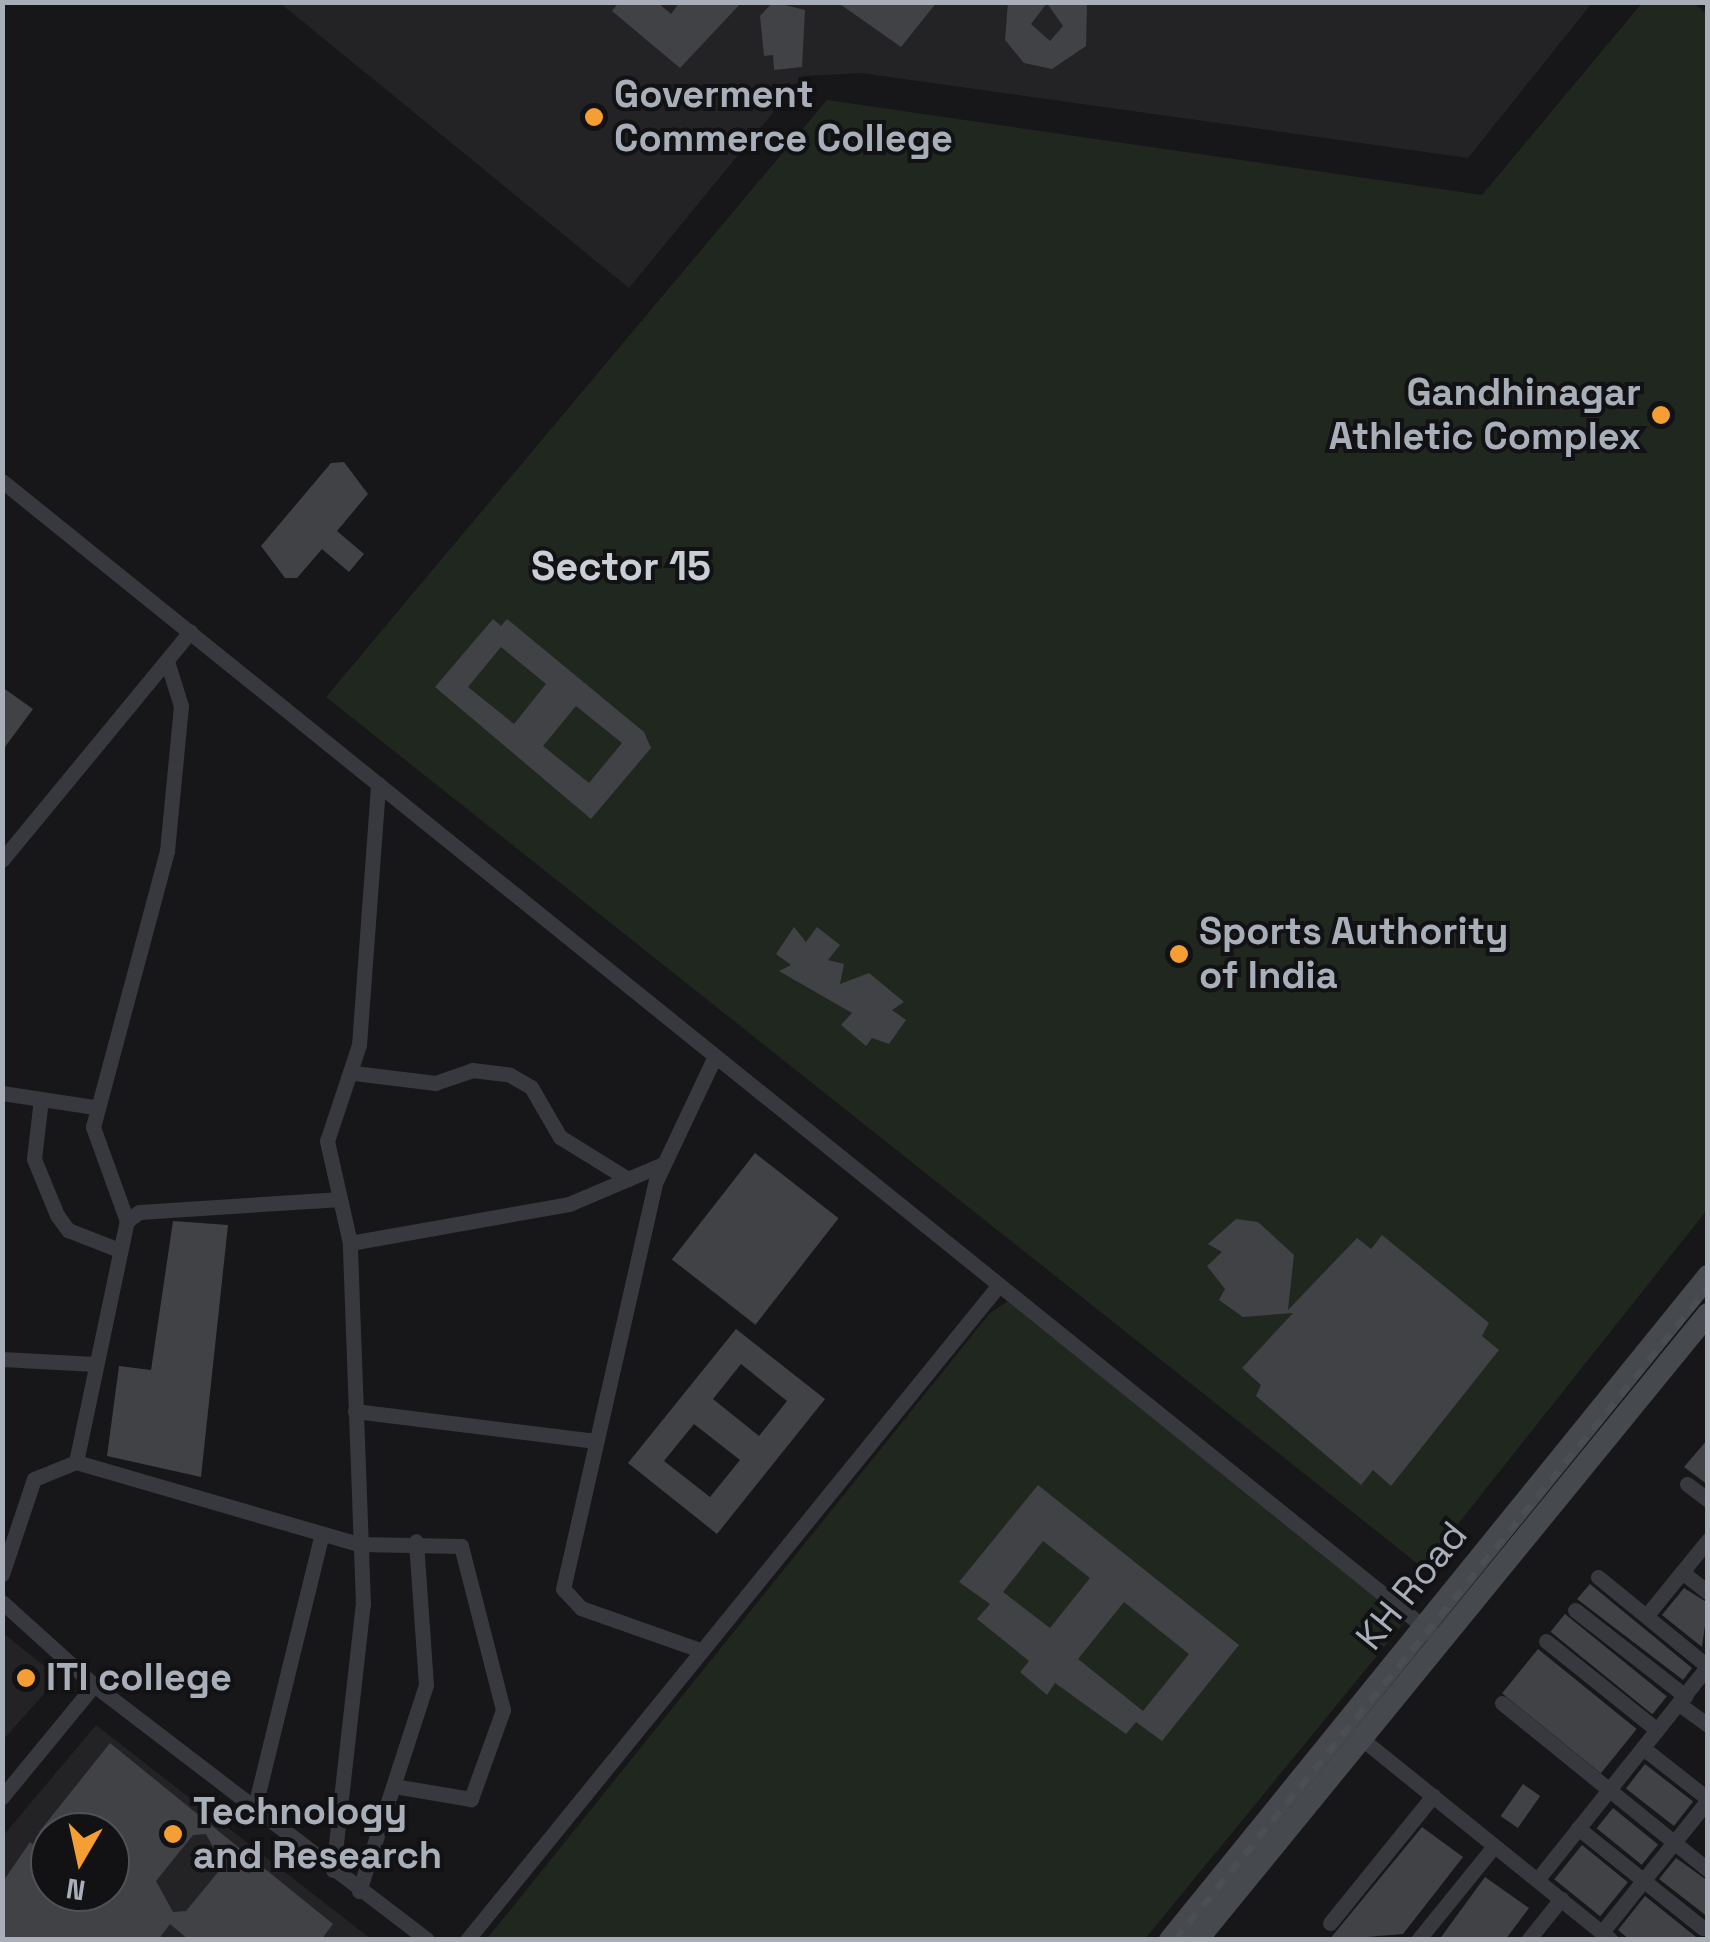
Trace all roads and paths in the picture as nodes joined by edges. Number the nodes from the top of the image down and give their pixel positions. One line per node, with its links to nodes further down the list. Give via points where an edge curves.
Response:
1 (2, 480): 2 (street)
2 (190, 632): 3 (street); 4 (street)
3 (166, 660): 5 (street); 10 (street, via 180,720 162,878)
4 (378, 784): 6 (street); 7 (street)
5 (2, 860)
6 (715, 1056): 11 (street); 18 (street)
7 (354, 1073): 12 (street, via 435,1083 472,1070 510,1075 531,1087 560,1137); 13 (street, via 328,1141)
8 (2, 1093): 9 (street)
9 (41, 1099): 10 (street); 16 (street, via 34,1158 57,1215 68,1230)
10 (95, 1107): 14 (street, via 97,1152)
11 (661, 1165): 12 (street); 23 (street)
12 (628, 1179): 15 (street, via 537,1212)
13 (338, 1199): 14 (street, via 138,1212); 15 (street)
14 (127, 1221): 16 (street)
15 (350, 1243): 22 (street)
16 (119, 1250): 21 (street)
17 (1708, 1276): 38 (main road, KH Road)
18 (999, 1285): 38 (street); 40 (street)
19 (1708, 1314): 38 (main road, KH Road)
20 (2, 1358): 21 (street)
21 (95, 1364): 24 (street)
22 (355, 1411): 23 (street); 30 (street)
23 (596, 1441): 40 (street, via 567,1600)
24 (76, 1462): 27 (street); 32 (street, via 34,1479)
25 (1687, 1484): 26 (street)
26 (1708, 1500)
27 (322, 1534): 30 (street); 54 (street)
28 (1708, 1540): 31 (street)
29 (416, 1542): 30 (street); 49 (street, via 426,1684); 49 (street, via 450,1540 468,1554 504,1695 478,1794 462,1800)
30 (359, 1544): 58 (street, via 356,1720)
31 (1682, 1572): 34 (street); 37 (street)
32 (2, 1574)
33 (1598, 1576): 37 (street)
34 (1708, 1592)
35 (2, 1602): 42 (street)
36 (1575, 1610): 43 (street)
37 (1646, 1616): 41 (street)
38 (1433, 1635): 47 (main road, KH Road)
39 (1546, 1641): 46 (street)
40 (700, 1650): 68 (street)
41 (1707, 1666): 43 (street)
42 (94, 1685): 52 (street); 54 (street)
43 (1682, 1700): 45 (street); 46 (street)
44 (1502, 1703): 50 (street)
45 (1708, 1725)
46 (1658, 1730): 48 (street)
47 (1353, 1732): 51 (street); 69 (main road, KH Road); 70 (main road, KH Road)
48 (1643, 1748): 50 (street); 53 (street)
49 (393, 1786): 62 (street)
50 (1610, 1790): 55 (street); 56 (street)
51 (1433, 1796): 57 (street); 64 (street)
52 (2, 1797)
53 (1708, 1800): 56 (street)
54 (255, 1806): 58 (street)
55 (1578, 1828): 60 (street); 61 (street)
56 (1674, 1842): 59 (street); 61 (street)
57 (1494, 1846): 60 (street); 71 (street)
58 (332, 1870): 62 (street)
59 (1708, 1870)
60 (1537, 1880): 63 (street)
61 (1644, 1880): 65 (street); 66 (street)
62 (359, 1891): 67 (street)
63 (1561, 1899): 66 (street); 72 (street)
64 (1330, 1923)
65 (1702, 1930)
66 (1607, 1936)
67 (426, 1940)
68 (466, 1940)
69 (1170, 1940)
70 (1197, 1940)
71 (1418, 1940)
72 (1528, 1940)

